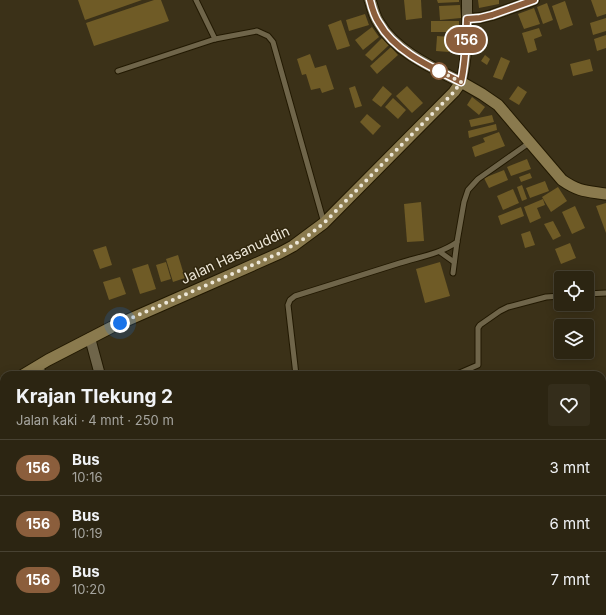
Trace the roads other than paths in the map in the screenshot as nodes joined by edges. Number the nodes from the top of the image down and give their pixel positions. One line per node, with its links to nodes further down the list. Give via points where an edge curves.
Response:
1 (196, 0): 6 (lane)
2 (370, 0): 8 (street, via 379,24 397,44 421,61)
3 (467, 0): 5 (street)
4 (534, 0): 5 (street, via 492,15)
5 (467, 19): 8 (street, via 466,53)
6 (215, 39): 7 (lane); 11 (lane, via 257,31 268,36 272,42)
7 (118, 71)
8 (461, 82): 9 (main road, via 498,105); 11 (main road, Jalan Hasanuddin)
9 (529, 143): 10 (main road, via 571,187); 12 (lane, via 472,184 464,202)
10 (606, 194)
11 (324, 223): 19 (main road, Jalan Hasanuddin, via 280,253)
12 (456, 242): 13 (lane); 14 (lane)
13 (440, 252): 14 (lane); 22 (lane, via 295,296 290,300 288,305)
14 (454, 262): 15 (lane)
15 (452, 273)
16 (606, 293): 17 (lane)
17 (594, 294)
18 (554, 297): 23 (lane, via 508,307 480,325 478,365)
19 (90, 338): 20 (main road, Jalan Hasanuddin); 21 (street)
20 (42, 370)
21 (99, 371)
22 (296, 371)
23 (464, 371)

